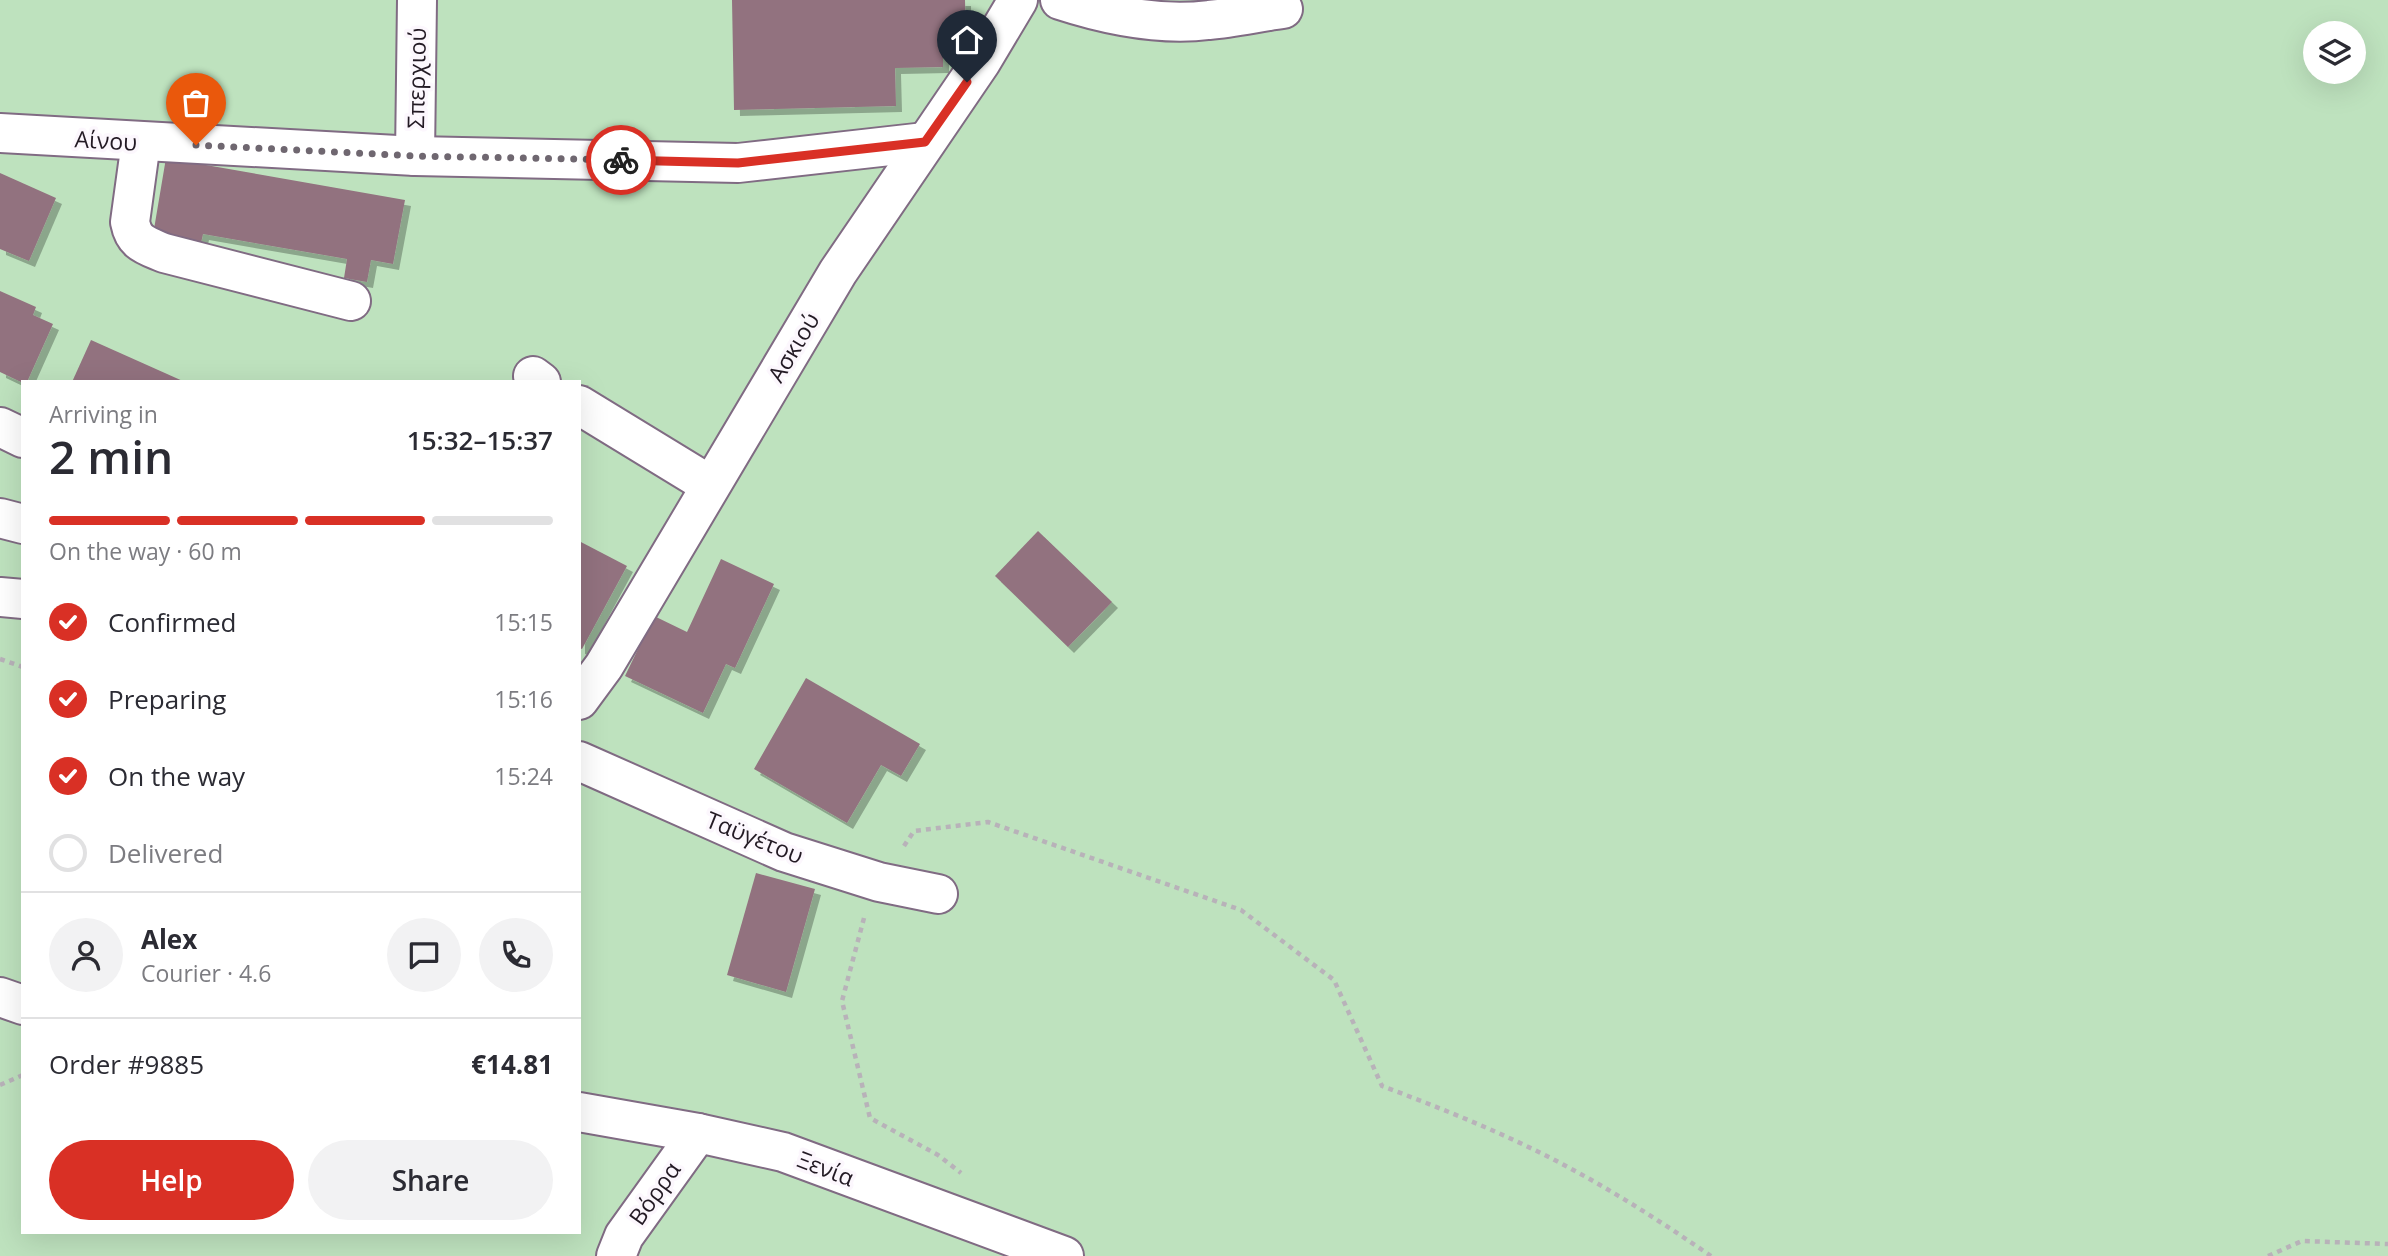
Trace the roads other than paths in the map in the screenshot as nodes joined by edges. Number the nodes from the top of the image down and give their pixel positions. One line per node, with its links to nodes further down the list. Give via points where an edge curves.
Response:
1 (417, 0): 8 (street, Σπερχιού)
2 (1018, 0): 7 (street, Ασκιού)
3 (1060, 0): 4 (street, via 1159,21 1206,21)
4 (1283, 9)
5 (0, 133): 6 (street, Αίνου)
6 (141, 142): 8 (street, Αίνου); 9 (street, via 130,222 132,234 142,244)
7 (925, 142): 8 (street, Αίνου, via 738,163); 13 (street, Ασκιού, via 838,272)
8 (415, 156)
9 (351, 301)
10 (581, 406): 13 (street)
11 (0, 427): 12 (street)
12 (21, 437)
13 (710, 485): 18 (street, Ασκιού)
14 (0, 518): 15 (street)
15 (21, 523)
16 (0, 597): 17 (street)
17 (21, 599)
18 (581, 697)
19 (581, 762): 20 (street, Ταϋγέτου, via 784,852 879,882)
20 (938, 894)
21 (0, 997): 22 (street)
22 (21, 1004)
23 (581, 1112): 24 (street, Ξενία)
24 (698, 1133): 25 (street, Βόρρα, via 624,1236); 26 (street, Ξενία, via 783,1152)
25 (616, 1256)
26 (1064, 1256)

